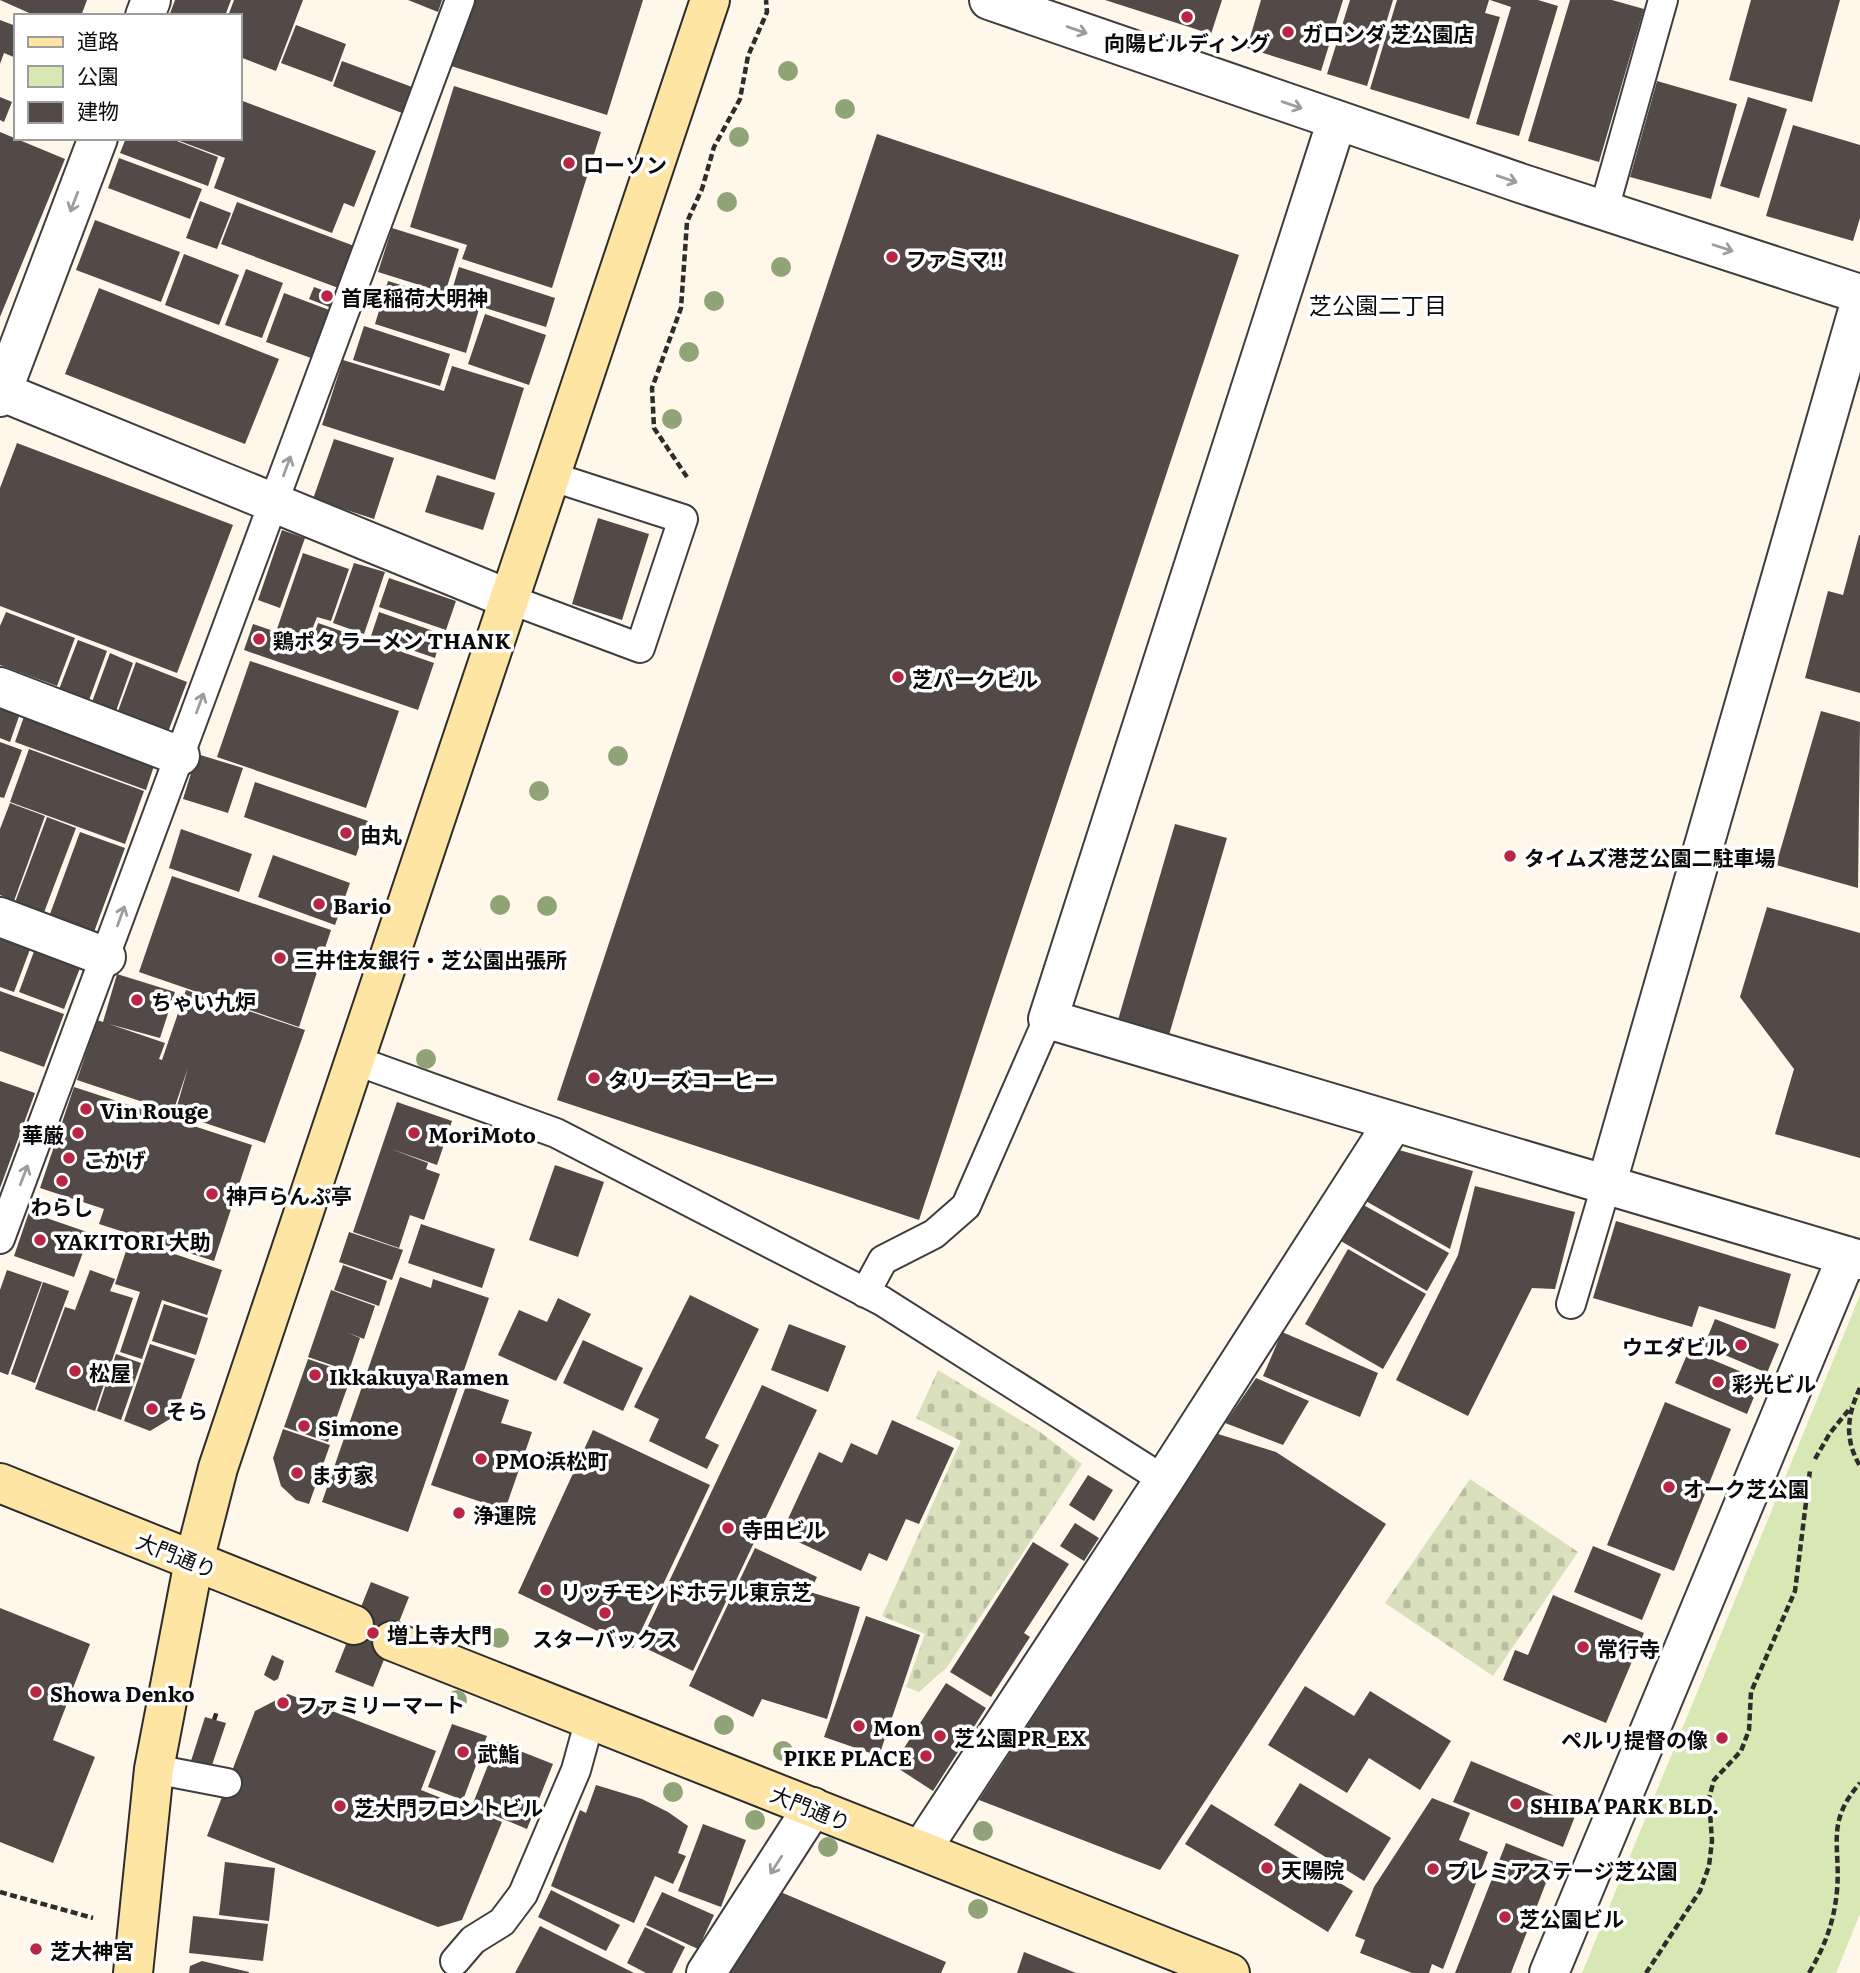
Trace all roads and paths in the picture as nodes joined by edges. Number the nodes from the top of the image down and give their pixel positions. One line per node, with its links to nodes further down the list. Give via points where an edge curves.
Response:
1 (460, 0): 14 (lane, one-way to 1)
2 (710, 0): 13 (street)
3 (766, 0): 15 (path, via 767,12 748,56 740,99 714,147 687,222 681,308 652,388 654,428 687,473 689,504)
4 (989, 0): 6 (street)
5 (1663, 0): 9 (lane)
6 (1041, 9): 7 (street, one-way to 7)
7 (1337, 120): 9 (street, one-way to 9); 21 (street)
8 (97, 140): 12 (street, one-way to 12)
9 (1604, 209): 10 (street, one-way to 10)
10 (1860, 294)
11 (1860, 303): 24 (street)
12 (1, 393): 14 (street)
13 (551, 476): 15 (lane); 16 (street)
14 (274, 502): 16 (street); 18 (lane, one-way to 14)
15 (683, 519): 16 (lane, via 640,648)
16 (509, 599): 22 (street)
17 (0, 687): 18 (street)
18 (180, 756): 20 (lane, one-way to 18)
19 (0, 917): 20 (street)
20 (106, 957): 25 (lane, one-way to 20)
21 (1048, 1019): 23 (street); 27 (lane, via 966,1206 934,1234 883,1260)
22 (354, 1060): 27 (lane, via 556,1133); 34 (street, via 218,1468)
23 (1393, 1123): 24 (street); 32 (street)
24 (1606, 1185): 26 (street); 28 (lane)
25 (0, 1239)
26 (1854, 1258): 51 (street)
27 (865, 1293): 32 (lane)
28 (1571, 1304)
29 (1860, 1388): 30 (path)
30 (1851, 1407): 31 (path, via 1850,1442); 52 (path, via 1811,1468 1795,1591 1751,1692 1749,1730 1741,1751 1714,1780 1709,1798 1709,1867 1700,1891)
31 (1860, 1466)
32 (1164, 1480): 44 (street)
33 (0, 1483): 34 (street, 大門通り)
34 (194, 1561): 35 (street, 大門通り); 40 (street)
35 (354, 1625)
36 (392, 1640): 38 (street, 大門通り)
37 (217, 1711): 39 (path)
38 (590, 1719): 43 (street, 大門通り); 47 (lane, via 576,1770 523,1895 502,1922 473,1940)
39 (214, 1720)
40 (154, 1769): 41 (lane); 48 (street)
41 (227, 1783)
42 (1860, 1783): 53 (path, via 1841,1808 1832,1928)
43 (813, 1807): 44 (street, 大門通り); 49 (street, one-way to 49)
44 (921, 1850): 50 (street, 大門通り)
45 (0, 1892): 46 (path)
46 (101, 1920)
47 (454, 1961)
48 (133, 1973)
49 (705, 1973)
50 (1230, 1973)
51 (1549, 1973)
52 (1646, 1973)
53 (1809, 1973)

